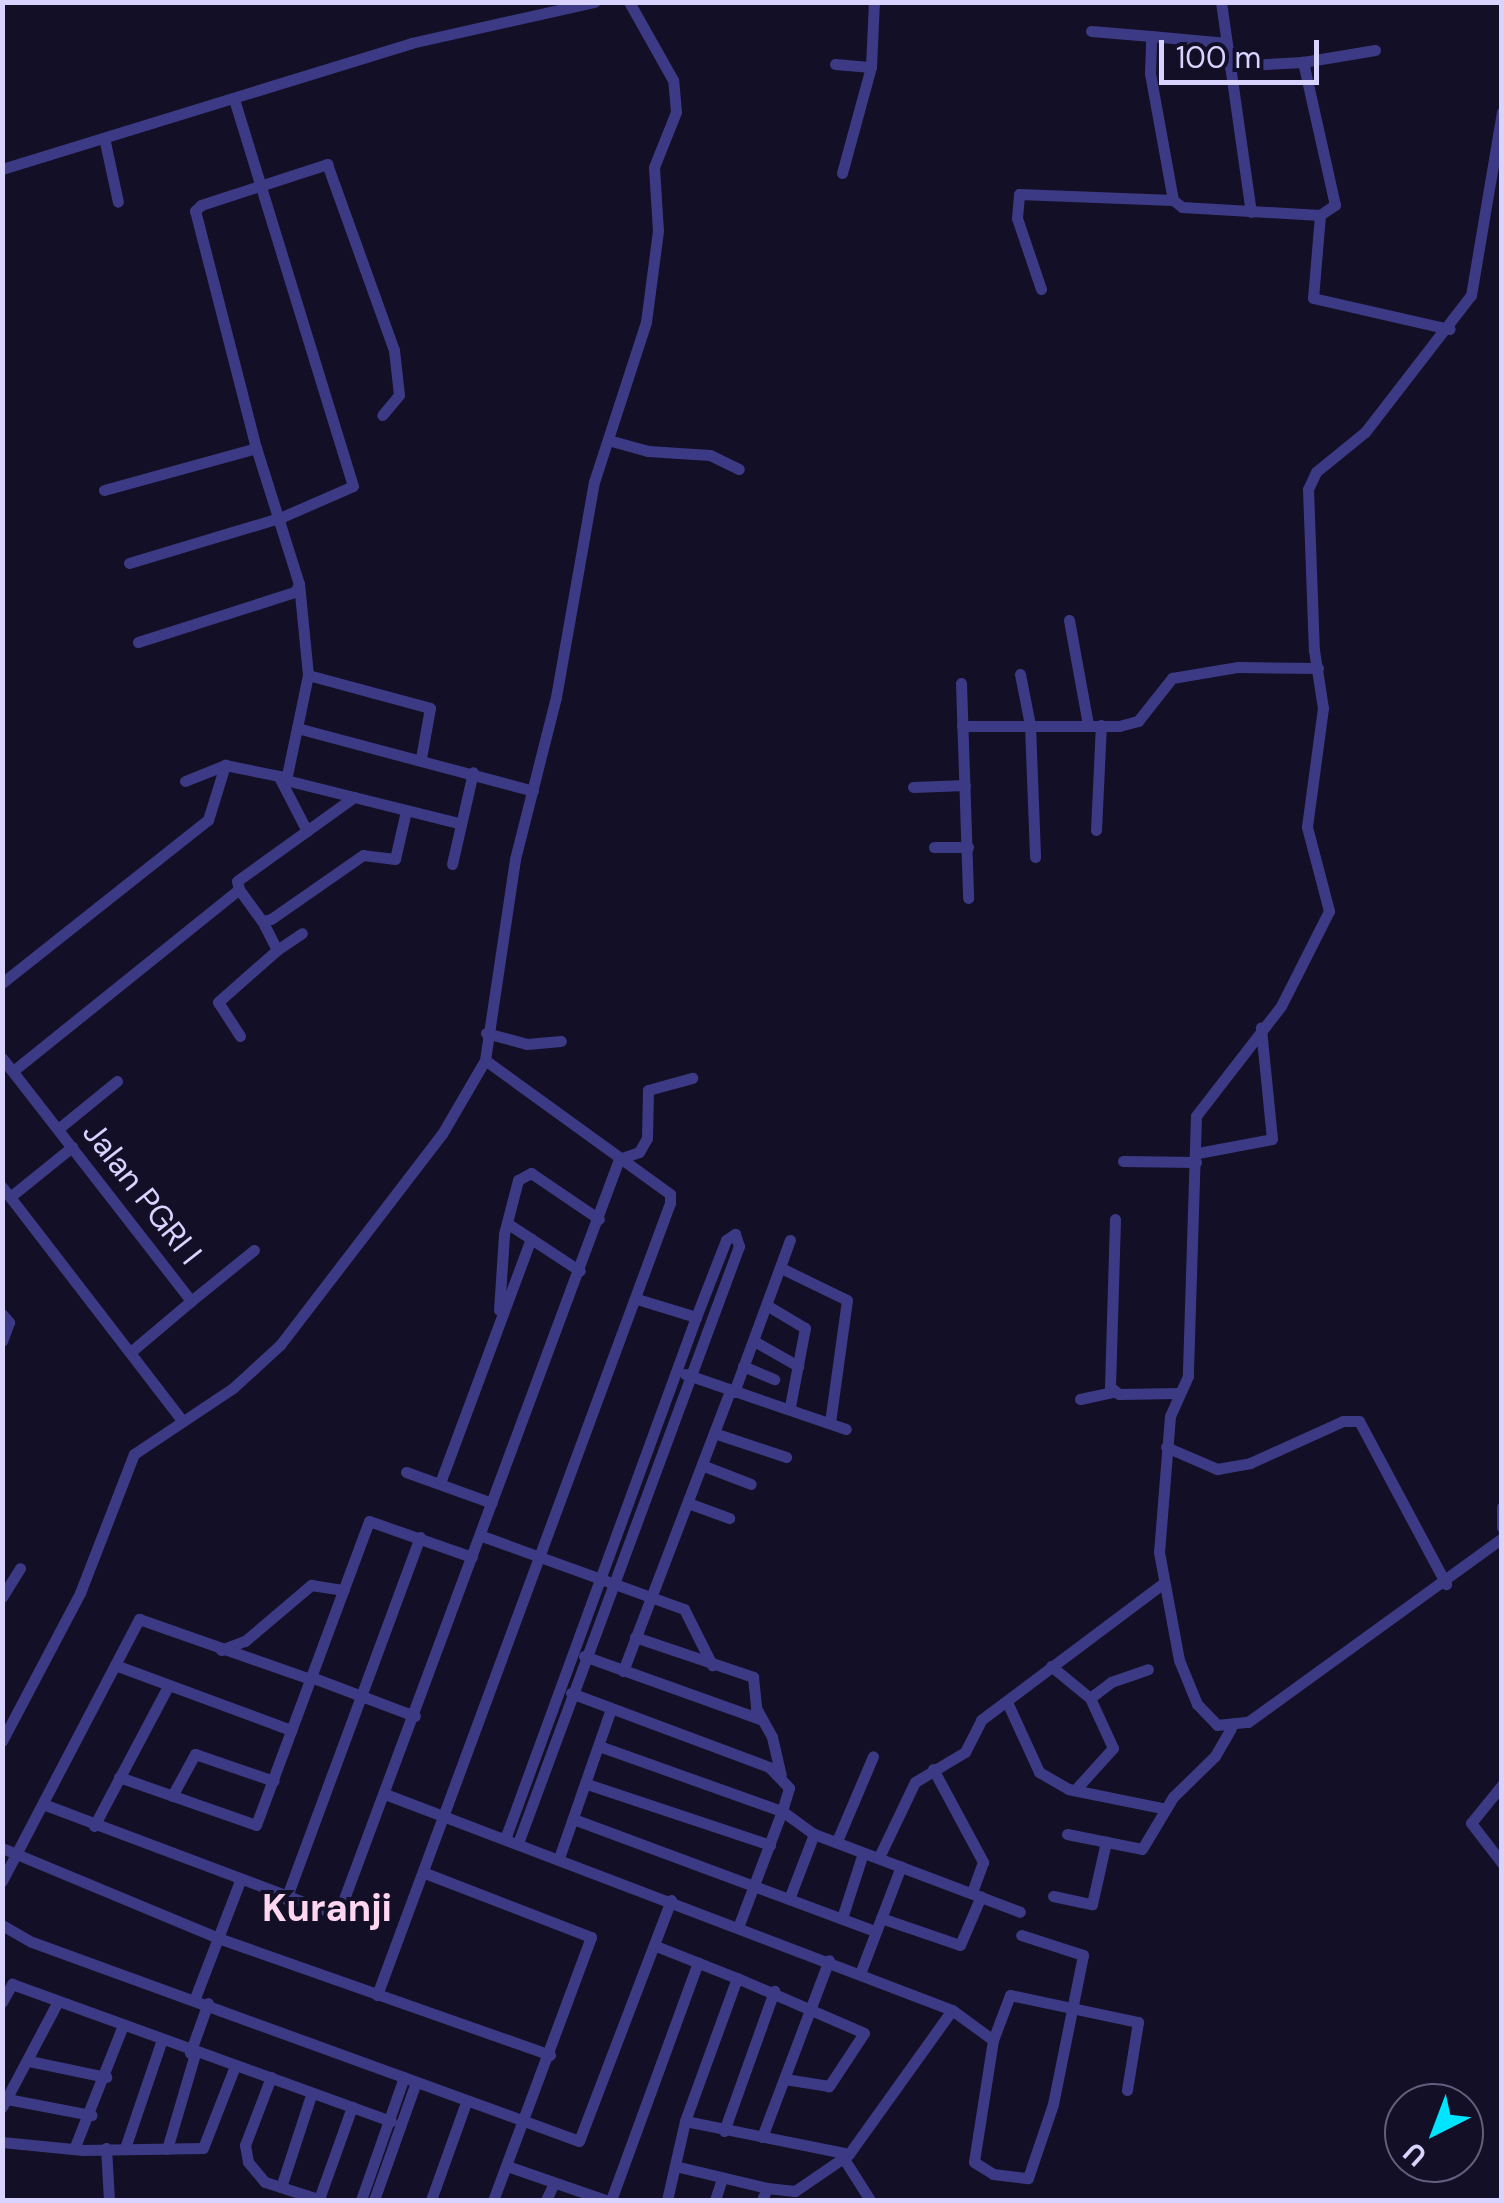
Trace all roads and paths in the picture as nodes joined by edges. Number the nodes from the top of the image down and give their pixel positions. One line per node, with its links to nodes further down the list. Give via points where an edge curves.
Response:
1 (594, 2): 13 (street, via 412,43)
2 (630, 2): 26 (street, via 673,80 676,112 654,167 658,231 646,322)
3 (874, 2): 12 (street)
4 (1221, 2): 7 (street)
5 (1091, 31): 6 (street)
6 (1152, 36): 7 (street); 19 (street, via 1150,73)
7 (1226, 43): 11 (street)
8 (1375, 50): 9 (street)
9 (1303, 62): 11 (street); 22 (street, via 1335,205)
10 (835, 64): 12 (street)
11 (1229, 66): 21 (street)
12 (871, 67): 17 (street)
13 (234, 98): 15 (street); 18 (street)
14 (1502, 112): 24 (street, via 1476,281)
15 (105, 142): 16 (street); 20 (street)
16 (2, 169)
17 (842, 173)
18 (263, 181): 25 (street, via 327,164 394,350 399,396); 27 (street, via 195,212); 30 (street, via 352,486)
19 (1173, 200): 21 (street); 23 (street, via 1019,194 1017,218)
20 (118, 202)
21 (1251, 212): 22 (street)
22 (1320, 215): 24 (street, via 1312,298)
23 (1041, 289)
24 (1450, 330): 35 (street, via 1365,432 1316,472 1308,489)
25 (382, 415)
26 (608, 440): 28 (street, via 710,456); 50 (street)
27 (256, 448): 29 (street); 30 (street)
28 (739, 469)
29 (104, 490)
30 (282, 517): 31 (street); 32 (street)
31 (129, 563)
32 (299, 584): 34 (street, via 294,592); 37 (street)
33 (1070, 620): 40 (street)
34 (138, 642)
35 (1318, 668): 40 (street, via 1238,667 1172,678 1138,721); 66 (street, via 1322,742 1307,827 1328,911 1290,990)
36 (1020, 674): 39 (street)
37 (308, 675): 42 (street); 43 (street, via 430,708)
38 (962, 683): 41 (street)
39 (1030, 725): 40 (street); 41 (street); 58 (street)
40 (1094, 725): 54 (street)
41 (962, 726): 48 (street)
42 (298, 728): 43 (street); 46 (street)
43 (421, 758): 45 (street)
44 (224, 765): 46 (street); 47 (street); 65 (street, via 208,820)
45 (473, 772): 50 (street); 53 (street)
46 (281, 777): 51 (street); 55 (street)
47 (185, 781)
48 (965, 785): 49 (street); 56 (street)
49 (913, 787)
50 (533, 791): 67 (street)
51 (354, 797): 52 (street); 55 (street)
52 (406, 811): 53 (street); 62 (street, via 395,858 362,855)
53 (458, 823): 59 (street)
54 (1096, 830)
55 (307, 831): 60 (street, via 237,881)
56 (968, 846): 57 (street); 61 (street)
57 (934, 848)
58 (1035, 856)
59 (452, 864)
60 (239, 889): 62 (street); 72 (street)
61 (968, 898)
62 (262, 921): 64 (street)
63 (302, 933): 64 (street)
64 (277, 950): 68 (street, via 218,1002)
65 (2, 982)
66 (1261, 1028): 78 (street, via 1196,1116); 78 (street, via 1272,1138)
67 (486, 1033): 69 (street, via 526,1044); 71 (street)
68 (240, 1036)
69 (561, 1040)
70 (2, 1058): 72 (street, Jalan PGRI I)
71 (485, 1060): 77 (street); 108 (street, via 442,1134 280,1345 233,1388)
72 (13, 1071): 75 (street, Jalan PGRI I)
73 (692, 1078): 77 (street, via 648,1090 647,1138 640,1152)
74 (118, 1081): 75 (street)
75 (58, 1130): 76 (street, Jalan PGRI I)
76 (72, 1147): 80 (street); 90 (street, Jalan PGRI I)
77 (618, 1158): 81 (street); 89 (street, via 670,1194)
78 (1198, 1158): 79 (street); 105 (street, via 1189,1217 1188,1376)
79 (1123, 1161)
80 (6, 1192): 97 (street)
81 (599, 1219): 83 (street, via 531,1173 518,1180); 88 (street)
82 (1115, 1219): 104 (street)
83 (507, 1222): 84 (street); 94 (street)
84 (531, 1238): 88 (street); 94 (street)
85 (790, 1240): 87 (street)
86 (254, 1250): 90 (street)
87 (781, 1268): 91 (street); 109 (street, via 846,1300)
88 (580, 1270): 118 (street)
89 (638, 1299): 92 (street); 127 (street)
90 (192, 1301): 97 (street, Jalan PGRI I)
91 (768, 1306): 96 (street); 99 (street, via 804,1325)
92 (696, 1317): 100 (street); 101 (street, via 726,1240 735,1234 739,1246)
93 (6, 1318): 95 (street)
94 (498, 1324): 116 (street)
95 (2, 1341)
96 (754, 1341): 98 (street); 99 (street)
97 (133, 1350): 108 (street)
98 (744, 1366): 102 (street); 103 (street)
99 (798, 1366): 107 (street)
100 (677, 1371): 101 (street); 129 (street)
101 (690, 1376): 103 (street); 129 (street)
102 (774, 1379)
103 (732, 1392): 107 (street); 111 (street)
104 (1113, 1392): 105 (street); 106 (street)
105 (1179, 1393): 112 (street)
106 (1080, 1399)
107 (790, 1407): 109 (street)
108 (181, 1419): 155 (street, via 134,1454 124,1472 80,1593)
109 (830, 1423): 110 (street)
110 (846, 1429)
111 (714, 1433): 113 (street); 114 (street)
112 (1166, 1447): 131 (street); 132 (street, via 1217,1469 1250,1463 1343,1421 1359,1421)
113 (786, 1457)
114 (704, 1466): 117 (street); 119 (street)
115 (406, 1472): 116 (street)
116 (440, 1483): 118 (street)
117 (751, 1484)
118 (492, 1503): 123 (street)
119 (688, 1503): 121 (street); 135 (street)
120 (1502, 1506): 122 (street)
121 (729, 1518)
122 (1502, 1527)
123 (482, 1536): 126 (street); 127 (street)
124 (420, 1537): 126 (street); 133 (street, via 369,1522); 147 (street)
125 (1502, 1538): 132 (street)
126 (472, 1556): 151 (street)
127 (542, 1559): 129 (street); 170 (street)
128 (20, 1568): 130 (street)
129 (606, 1580): 135 (street); 138 (street); 175 (street)
130 (6, 1582): 134 (street)
131 (1162, 1584): 141 (street); 153 (street, via 1197,1704 1206,1718)
132 (1446, 1584): 153 (street)
133 (344, 1590): 137 (street, via 312,1585 245,1641); 144 (street)
134 (2, 1597)
135 (651, 1597): 136 (street); 140 (street, via 694,1618)
136 (636, 1637): 140 (street); 143 (street)
137 (221, 1650): 139 (street, via 140,1618); 144 (street)
138 (584, 1656): 143 (street); 146 (street)
139 (116, 1664): 145 (street); 167 (street)
140 (712, 1664): 152 (street, via 753,1677)
141 (1050, 1666): 148 (street); 149 (street)
142 (1148, 1669): 148 (street, via 1110,1682)
143 (623, 1671): 152 (street)
144 (310, 1678): 147 (street); 154 (street)
145 (168, 1686): 154 (street); 160 (street)
146 (571, 1693): 150 (street); 175 (street)
147 (362, 1697): 151 (street); 192 (street)
148 (1090, 1698): 164 (street, via 1113,1748)
149 (1006, 1702): 158 (street, via 981,1720 965,1752); 164 (street, via 1039,1772)
150 (611, 1709): 156 (street); 159 (street)
151 (415, 1716): 165 (street)
152 (760, 1719): 159 (street, via 772,1737)
153 (1230, 1728): 168 (street, via 1221,1748)
154 (291, 1730): 161 (street)
155 (2, 1742)
156 (600, 1746): 162 (street); 169 (street)
157 (873, 1756): 176 (street)
158 (933, 1769): 183 (street, via 906,1794); 190 (street, via 983,1862)
159 (780, 1775): 169 (street, via 789,1788)
160 (119, 1777): 166 (street); 172 (street)
161 (274, 1781): 166 (street, via 196,1754); 166 (street, via 253,1827)
162 (587, 1784): 171 (street); 178 (street)
163 (1502, 1785): 184 (street, via 1471,1822)
164 (1076, 1788): 168 (street)
165 (386, 1794): 170 (street); 192 (street, via 338,1916)
166 (172, 1796)
167 (44, 1804): 172 (street); 181 (street)
168 (1166, 1810): 177 (street, via 1142,1849)
169 (782, 1811): 173 (street); 178 (street)
170 (446, 1817): 175 (street); 186 (street)
171 (576, 1820): 182 (street); 189 (street)
172 (94, 1826): 188 (street)
173 (814, 1834): 176 (street); 193 (street)
174 (1066, 1834): 177 (street)
175 (511, 1841): 182 (street)
176 (837, 1841): 180 (street)
177 (1106, 1842): 191 (street, via 1092,1904)
178 (770, 1846): 189 (street)
179 (2, 1848): 181 (street)
180 (864, 1852): 183 (street); 196 (street)
181 (16, 1855): 187 (street); 202 (street)
182 (559, 1858): 194 (street)
183 (879, 1858): 185 (street)
184 (1502, 1863)
185 (900, 1866): 190 (street); 197 (street)
186 (425, 1874): 209 (street); 220 (street, via 590,1933)
187 (2, 1881)
188 (240, 1881): 192 (street); 202 (street)
189 (756, 1886): 193 (street); 199 (street)
190 (976, 1894): 195 (street); 197 (street, via 960,1944)
191 (1053, 1896)
192 (286, 1899)
193 (788, 1899): 196 (street)
194 (671, 1900): 199 (street); 203 (street)
195 (1020, 1912)
196 (842, 1918): 200 (street)
197 (881, 1918): 200 (street)
198 (2, 1925): 210 (street, via 32,1942)
199 (738, 1925): 204 (street)
200 (875, 1931): 206 (street)
201 (1022, 1936): 215 (street, via 1082,1951)
202 (218, 1938): 209 (street); 210 (street)
203 (656, 1946): 205 (street); 235 (street, via 582,2138 570,2141)
204 (829, 1960): 206 (street); 213 (street)
205 (698, 1962): 207 (street); 258 (street)
206 (861, 1971): 214 (street)
207 (737, 1978): 208 (street); 233 (street)
208 (774, 1991): 213 (street); 236 (street)
209 (377, 1995): 220 (street)
210 (202, 2001): 219 (street); 226 (street)
211 (2, 2002): 212 (street, via 12,1984)
212 (56, 2005): 216 (street); 221 (street)
213 (812, 2006): 225 (street); 225 (street, via 864,2033 829,2086)
214 (952, 2010): 217 (street); 243 (street)
215 (1069, 2010): 217 (street, via 1010,1995); 217 (street, via 1054,2104 1028,2178 994,2174 974,2162); 227 (street, via 1139,2024)
216 (122, 2028): 218 (street); 223 (street)
217 (993, 2040)
218 (160, 2042): 219 (street); 240 (street)
219 (192, 2053): 222 (street); 242 (street)
220 (550, 2055): 235 (street)
221 (29, 2060): 223 (street); 230 (street)
222 (235, 2066): 224 (street); 242 (street, via 203,2148)
223 (106, 2077): 232 (street)
224 (271, 2077): 228 (street); 248 (street, via 246,2153 258,2177)
225 (786, 2079): 237 (street)
226 (410, 2080): 229 (street); 234 (street); 254 (street)
227 (1127, 2090)
228 (312, 2095): 231 (street); 248 (street)
229 (466, 2102): 235 (street); 255 (street)
230 (5, 2104): 232 (street)
231 (352, 2107): 234 (street); 252 (street)
232 (91, 2116): 241 (street)
233 (686, 2121): 236 (street); 245 (street)
234 (391, 2122): 253 (street)
235 (522, 2122): 244 (street)
236 (724, 2131): 237 (street)
237 (762, 2138): 243 (street)
238 (2, 2142): 241 (street)
239 (106, 2148): 240 (street); 241 (street); 251 (street)
240 (124, 2148): 242 (street)
241 (74, 2149)
242 (166, 2149)
243 (846, 2156): 250 (street); 261 (street)
244 (506, 2166): 247 (street); 256 (street)
245 (675, 2166): 246 (street); 259 (street)
246 (722, 2179): 249 (street); 260 (street)
247 (554, 2182): 257 (street); 258 (street)
248 (280, 2187): 252 (street)
249 (765, 2194): 250 (street)
250 (787, 2196)
251 (109, 2200)
252 (320, 2200)
253 (361, 2200)
254 (374, 2200)
255 (431, 2200)
256 (493, 2200)
257 (546, 2200)
258 (608, 2200)
259 (667, 2200)
260 (715, 2200)
261 (870, 2200)

